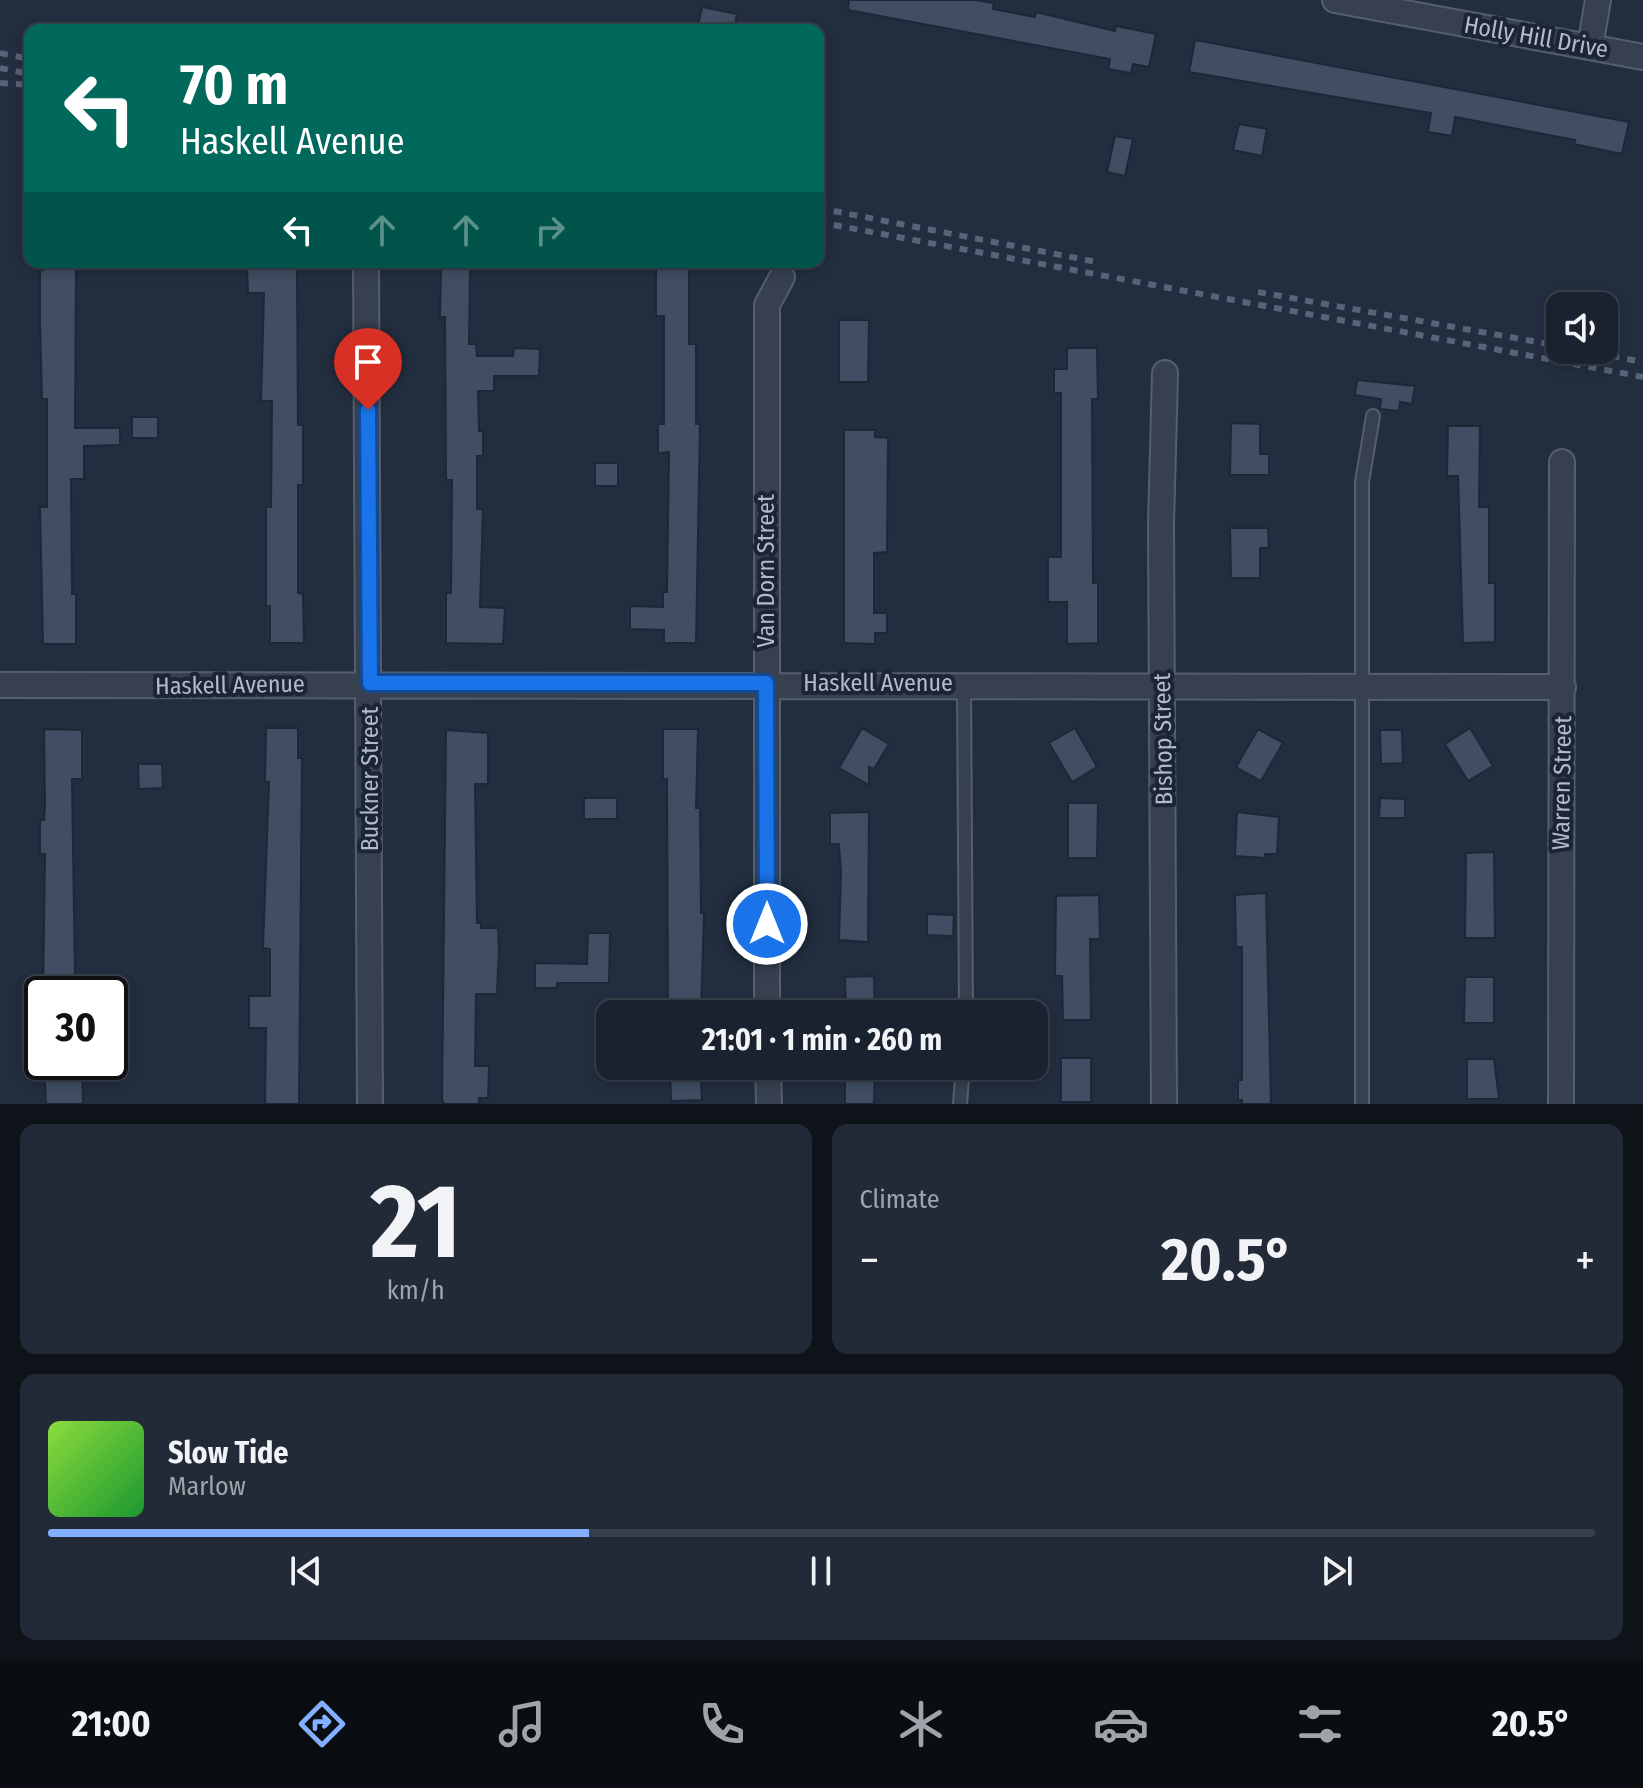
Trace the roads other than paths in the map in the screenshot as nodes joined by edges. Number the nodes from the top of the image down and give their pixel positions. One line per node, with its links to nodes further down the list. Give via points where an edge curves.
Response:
1 (1335, 0): 3 (street, Holly Hill Drive)
2 (1598, 0): 3 (street)
3 (1590, 47): 4 (street, Holly Hill Drive)
4 (1643, 57)
5 (366, 268): 10 (street, Buckner Street)
6 (782, 277): 11 (street, Van Dorn Street, via 767,305)
7 (1165, 373): 13 (street, Bishop Street)
8 (1373, 416): 14 (lane, via 1362,482)
9 (1562, 462): 16 (street, Warren Street)
10 (370, 683): 11 (street, Haskell Avenue); 15 (street, Haskell Avenue); 21 (street, Buckner Street)
11 (766, 683): 12 (street, Haskell Avenue); 17 (street, Van Dorn Street)
12 (964, 683): 13 (street, Haskell Avenue); 18 (lane)
13 (1162, 684): 14 (street, Haskell Avenue); 24 (street, Bishop Street)
14 (1363, 684): 16 (street, Haskell Avenue); 25 (lane)
15 (0, 685)
16 (1563, 687): 26 (street, Warren Street)
17 (767, 1000)
18 (966, 1000)
19 (768, 1080): 22 (street)
20 (962, 1080): 23 (lane)
21 (370, 1104)
22 (769, 1104)
23 (960, 1104)
24 (1164, 1104)
25 (1362, 1104)
26 (1561, 1104)

